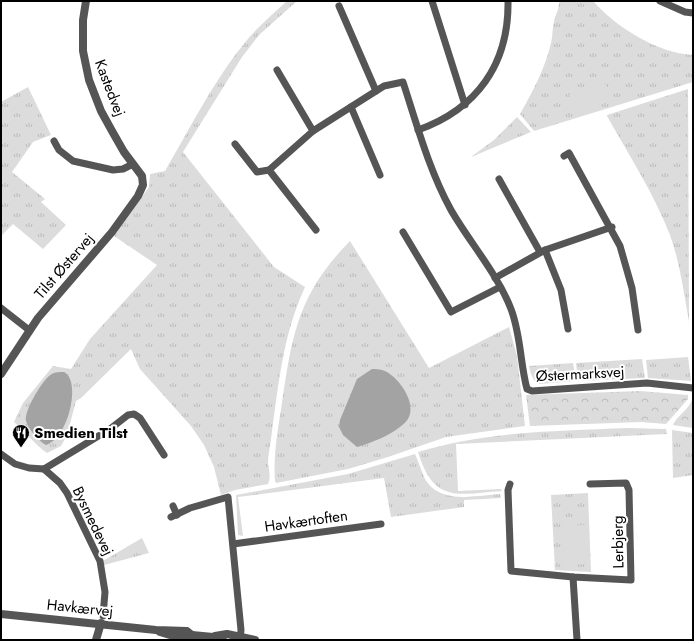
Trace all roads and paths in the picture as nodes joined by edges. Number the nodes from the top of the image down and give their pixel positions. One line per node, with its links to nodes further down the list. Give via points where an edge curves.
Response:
1 (86, 1): 16 (street, Kastedvej, via 83,51 89,80 105,118)
2 (432, 1): 9 (street)
3 (508, 1): 9 (street, via 506,34 498,60 488,79)
4 (660, 1): 6 (street)
5 (339, 6): 8 (street)
6 (693, 13)
7 (277, 70): 12 (street)
8 (376, 91): 10 (street, Østermarksvej); 11 (street, Østermarksvej, via 384,86 403,82)
9 (465, 105): 11 (street, via 442,120)
10 (351, 107): 12 (street, Østermarksvej); 18 (street)
11 (418, 130): 25 (street, Østermarksvej, via 437,181 451,209)
12 (313, 131): 17 (street, Østermarksvej)
13 (54, 141): 16 (street, via 58,150 73,162 113,170)
14 (235, 144): 17 (street, via 257,172)
15 (564, 156): 21 (street, via 569,153)
16 (133, 164): 19 (street, Kastedvej)
17 (269, 170): 22 (street)
18 (380, 175)
19 (142, 176): 29 (street, Tilst Østervej, via 141,191 128,211)
20 (499, 179): 24 (street)
21 (612, 228): 24 (street); 30 (street, via 629,273)
22 (316, 230)
23 (403, 232): 26 (street, via 451,312)
24 (543, 251): 25 (street); 28 (street, via 561,290)
25 (495, 278): 26 (street, Østermarksvej)
26 (500, 287): 32 (street, Østermarksvej, via 511,309 519,338 527,389 532,391 647,383)
27 (1, 308): 29 (street)
28 (568, 329)
29 (29, 330): 31 (street, Tilst Østervej)
30 (638, 330)
31 (1, 374)
32 (693, 388)
33 (1, 454): 35 (street, via 15,464)
34 (164, 455): 35 (street, via 140,418 134,414 128,415 110,429)
35 (44, 469): 43 (street, Bysmedevej, via 67,493 100,561 105,592)
36 (510, 484): 41 (street, Lerbjerg, via 508,490 511,571)
37 (590, 484): 41 (street, Lerbjerg, via 626,483 629,490 631,580)
38 (172, 506): 40 (street, via 174,516 228,496)
39 (381, 524): 40 (street, Havkærtoften)
40 (233, 544): 45 (street)
41 (573, 577): 49 (street)
42 (1, 614): 43 (street, Havkærvej)
43 (102, 620): 44 (street, Havkærvej, via 156,630 187,631 192,635); 46 (street)
44 (212, 638): 45 (street, Havkærvej, via 226,634); 47 (street, Havkærvej)
45 (240, 638): 48 (street, Havkærvej)
46 (96, 640)
47 (223, 640)
48 (256, 640)
49 (576, 640)

